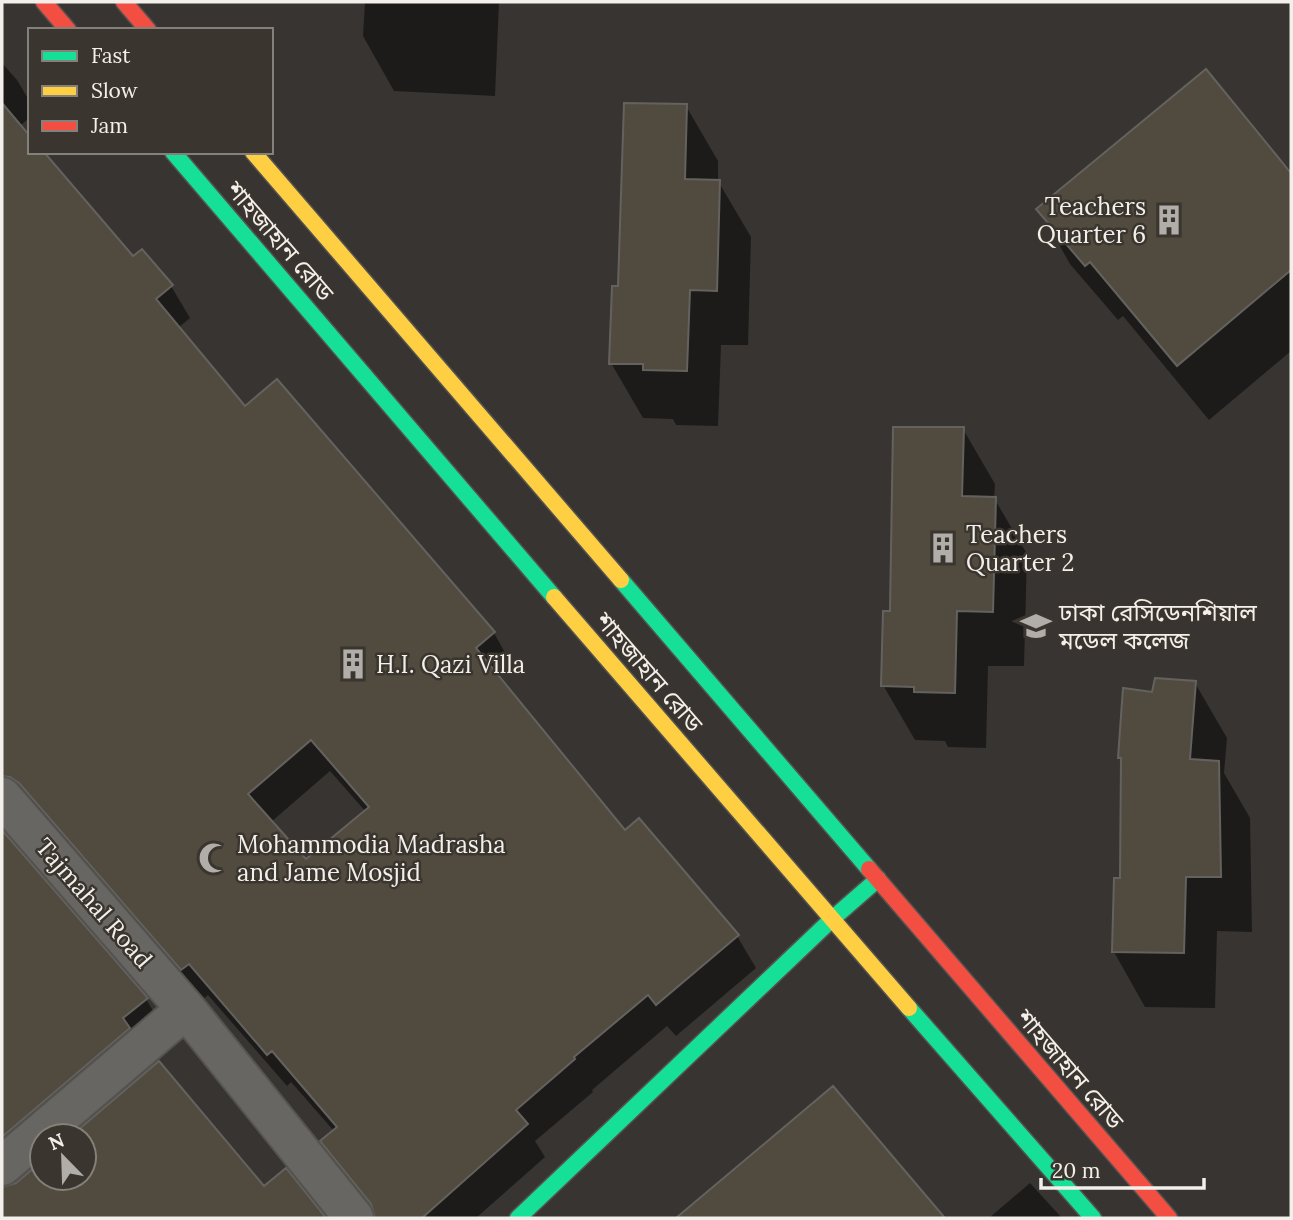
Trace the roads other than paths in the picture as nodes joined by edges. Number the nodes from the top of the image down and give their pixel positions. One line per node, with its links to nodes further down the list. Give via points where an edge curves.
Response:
1 (44, 2): 3 (street)
2 (124, 2): 4 (street)
3 (66, 28)
4 (146, 28)
5 (175, 154): 9 (street, শাহজাহান রোড)
6 (255, 154): 8 (street, শাহজাহান রোড)
7 (2, 797): 10 (street, Tajmahal Road)
8 (878, 880): 9 (street); 15 (street, শাহজাহান রোড)
9 (831, 920): 13 (street); 14 (street, শাহজাহান রোড)
10 (186, 1009): 11 (street); 12 (street, Tajmahal Road)
11 (2, 1166)
12 (354, 1218)
13 (518, 1218)
14 (1093, 1218)
15 (1169, 1218)

